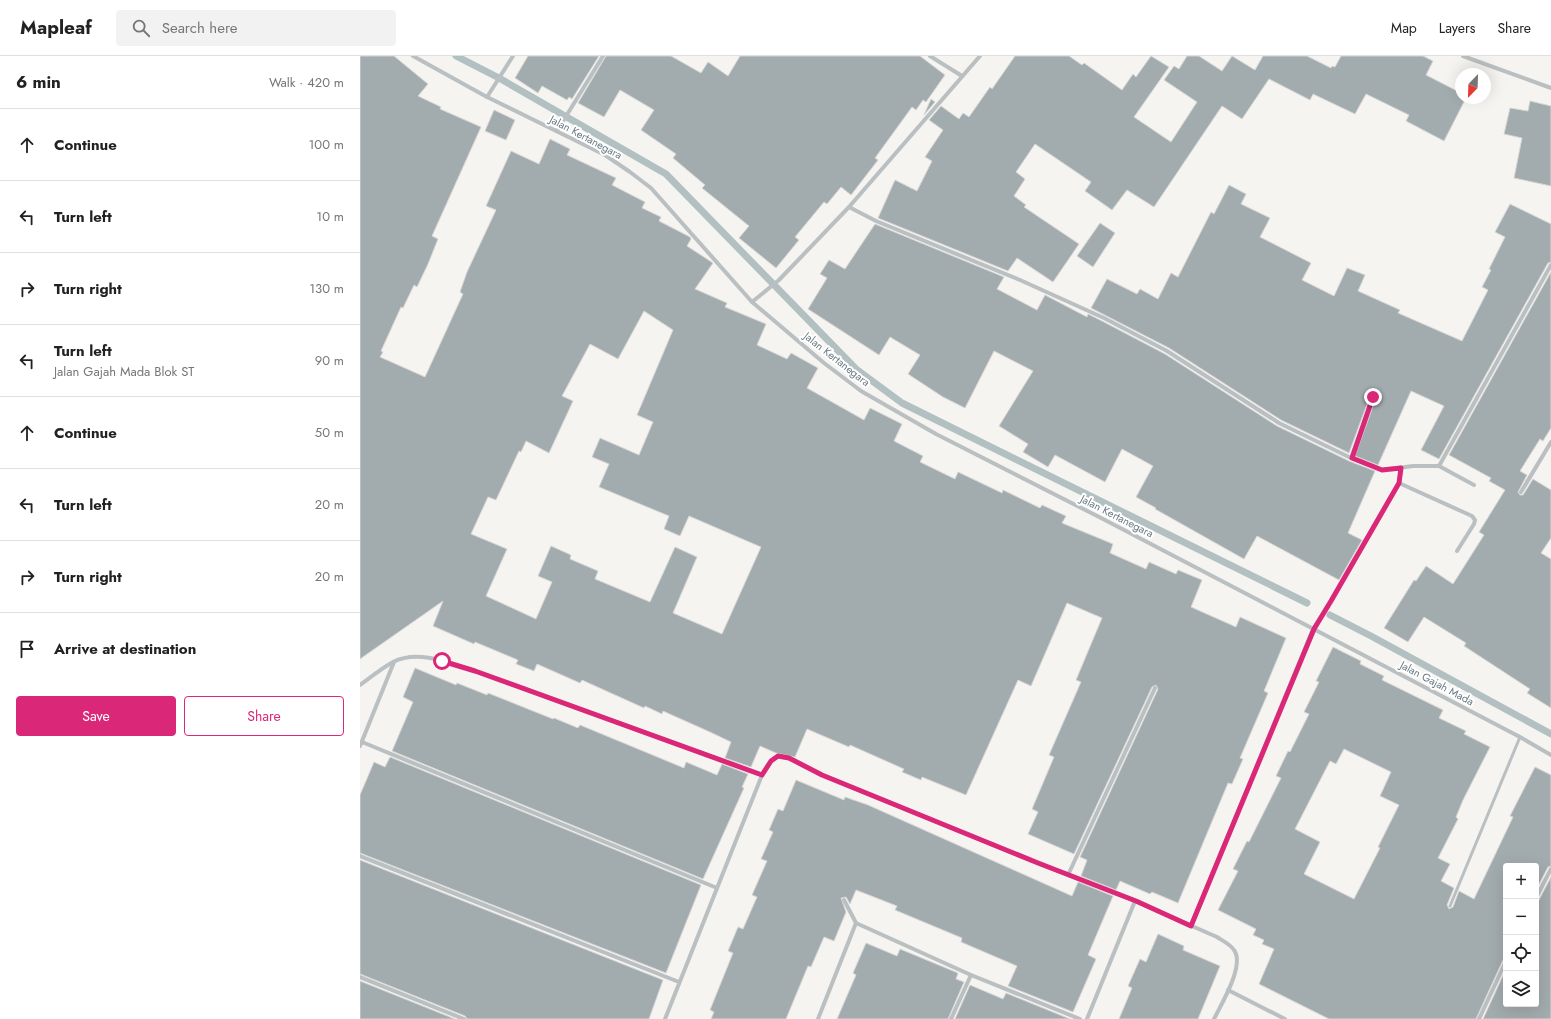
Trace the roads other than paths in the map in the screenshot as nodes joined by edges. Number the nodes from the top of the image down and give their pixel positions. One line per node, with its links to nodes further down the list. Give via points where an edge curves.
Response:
1 (414, 56): 9 (street, Jalan Kertanegara)
2 (513, 56): 9 (street)
3 (603, 56): 10 (street)
4 (930, 56): 7 (street)
5 (980, 56): 7 (street)
6 (1463, 56): 8 (street)
7 (962, 76): 11 (street)
8 (1551, 88)
9 (488, 97): 10 (street, Jalan Kertanegara)
10 (557, 131): 13 (street, Jalan Kertanegara, via 605,155 651,188)
11 (848, 207): 13 (street, via 779,280); 16 (street, via 1104,318 1167,351 1279,423)
12 (1551, 265): 17 (street)
13 (752, 302): 23 (street, Jalan Kertanegara, via 861,391 936,434)
14 (1373, 397): 16 (street)
15 (1551, 442): 21 (street)
16 (1352, 458): 18 (street, via 1382,470)
17 (1439, 466): 18 (street); 20 (street)
18 (1401, 468): 19 (street)
19 (1399, 483): 22 (street, via 1472,516 1474,524); 23 (street)
20 (1474, 485)
21 (1521, 492)
22 (1457, 551)
23 (1314, 629): 27 (street, Jalan Gajah Mada); 40 (street)
24 (394, 661): 25 (street); 28 (street); 30 (street, via 413,657 426,658 475,671)
25 (360, 685)
26 (1155, 688): 33 (street)
27 (1520, 737): 29 (street, Jalan Gajah Mada); 38 (lane)
28 (361, 744): 34 (street)
29 (1551, 755)
30 (762, 775): 33 (street, via 771,761 778,756 789,758 822,775); 34 (street)
31 (360, 856): 44 (street)
32 (1551, 869): 35 (street)
33 (1068, 875): 37 (street)
34 (717, 888): 44 (street)
35 (1539, 892)
36 (844, 900): 39 (street)
37 (1136, 901): 40 (street); 51 (street)
38 (1450, 906)
39 (856, 922): 42 (street); 48 (street)
40 (1191, 926): 45 (street, via 1229,944 1235,951 1238,960)
41 (1503, 967): 54 (street)
42 (971, 975): 49 (street); 50 (street)
43 (360, 977): 46 (street)
44 (679, 982): 47 (street)
45 (1228, 990): 52 (street); 53 (street)
46 (464, 1019)
47 (665, 1019)
48 (818, 1019)
49 (951, 1019)
50 (1080, 1019)
51 (1087, 1019)
52 (1214, 1019)
53 (1285, 1019)
54 (1479, 1019)

